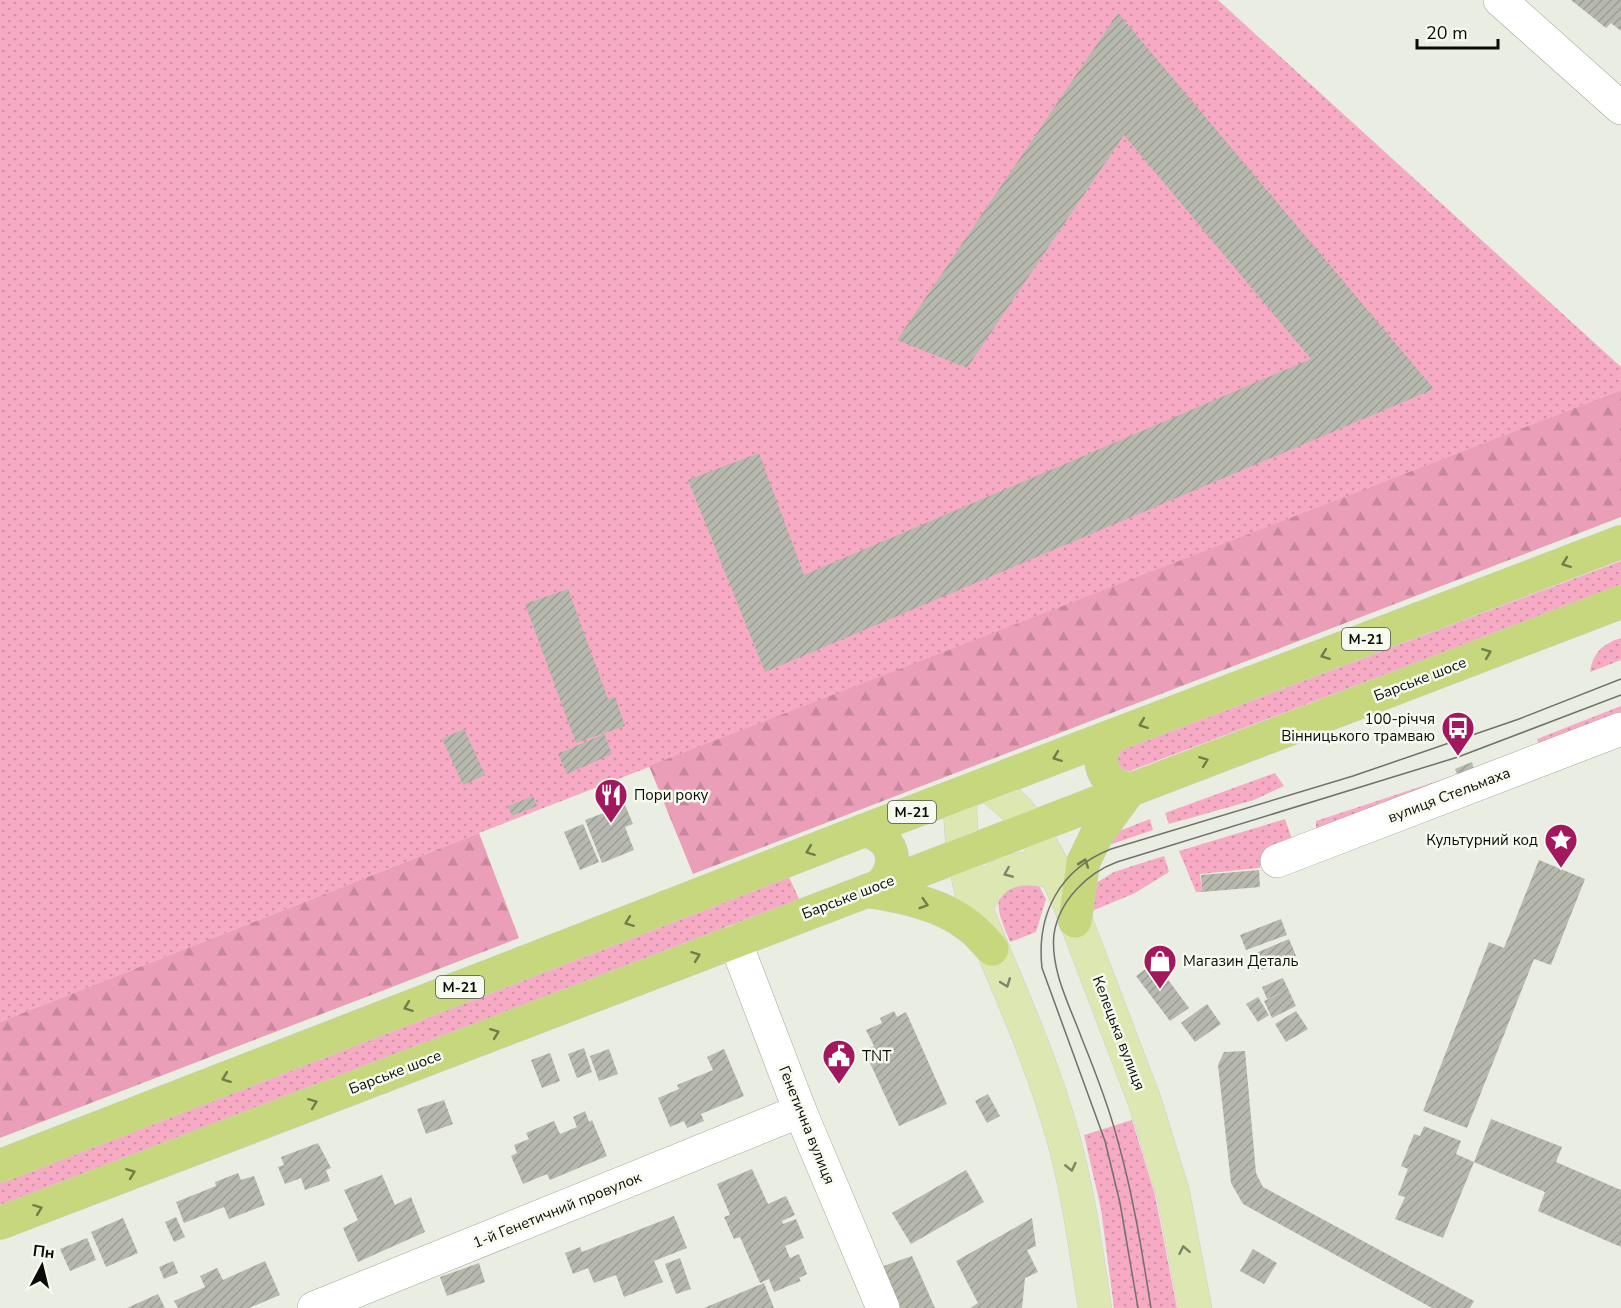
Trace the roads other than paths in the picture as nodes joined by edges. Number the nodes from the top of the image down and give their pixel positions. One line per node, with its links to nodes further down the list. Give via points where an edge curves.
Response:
1 (1500, 0): 2 (street)
2 (1621, 108)
3 (1621, 542): 6 (highway, М-21, one-way to 6)
4 (1621, 602): 8 (highway, Барське шосе, one-way to 4)
5 (1621, 729): 12 (street, вулиця Стельмаха)
6 (1111, 737): 7 (highway, М-21, one-way to 7); 8 (highway, via 1100,757 1102,769 1113,783)
7 (973, 789): 9 (main road, Келецька вулиця, via 1020,813); 10 (highway, М-21); 11 (main road)
8 (1130, 789): 9 (highway, Барське шосе); 16 (highway, one-way to 8, via 1083,863 1096,836)
9 (1030, 828): 11 (highway, Барське шосе); 13 (main road, Келецька вулиця)
10 (865, 830): 14 (highway, via 886,841 892,851 892,869); 20 (highway, М-21, one-way to 20)
11 (962, 853): 14 (highway, Барське шосе); 15 (main road)
12 (1277, 861)
13 (1056, 873): 15 (main road, one-way to 15, via 1030,867 1001,874 990,884); 16 (main road, Келецька вулиця)
14 (875, 887): 17 (highway, Барське шосе); 18 (highway, one-way to 18, via 933,907 968,925)
15 (976, 909): 18 (main road)
16 (1076, 921): 25 (main road, Келецька вулиця, one-way to 16, via 1173,1193 1145,1102)
17 (735, 941): 19 (street, Генетична вулиця); 21 (highway, Барське шосе, one-way to 17)
18 (992, 949): 24 (main road, one-way to 24, via 1064,1140)
19 (800, 1111): 22 (street, 1-й Генетичний провулок); 23 (street, Генетична вулиця)
20 (0, 1166)
21 (0, 1224)
22 (314, 1308)
23 (883, 1308)
24 (1095, 1308)
25 (1195, 1308)

